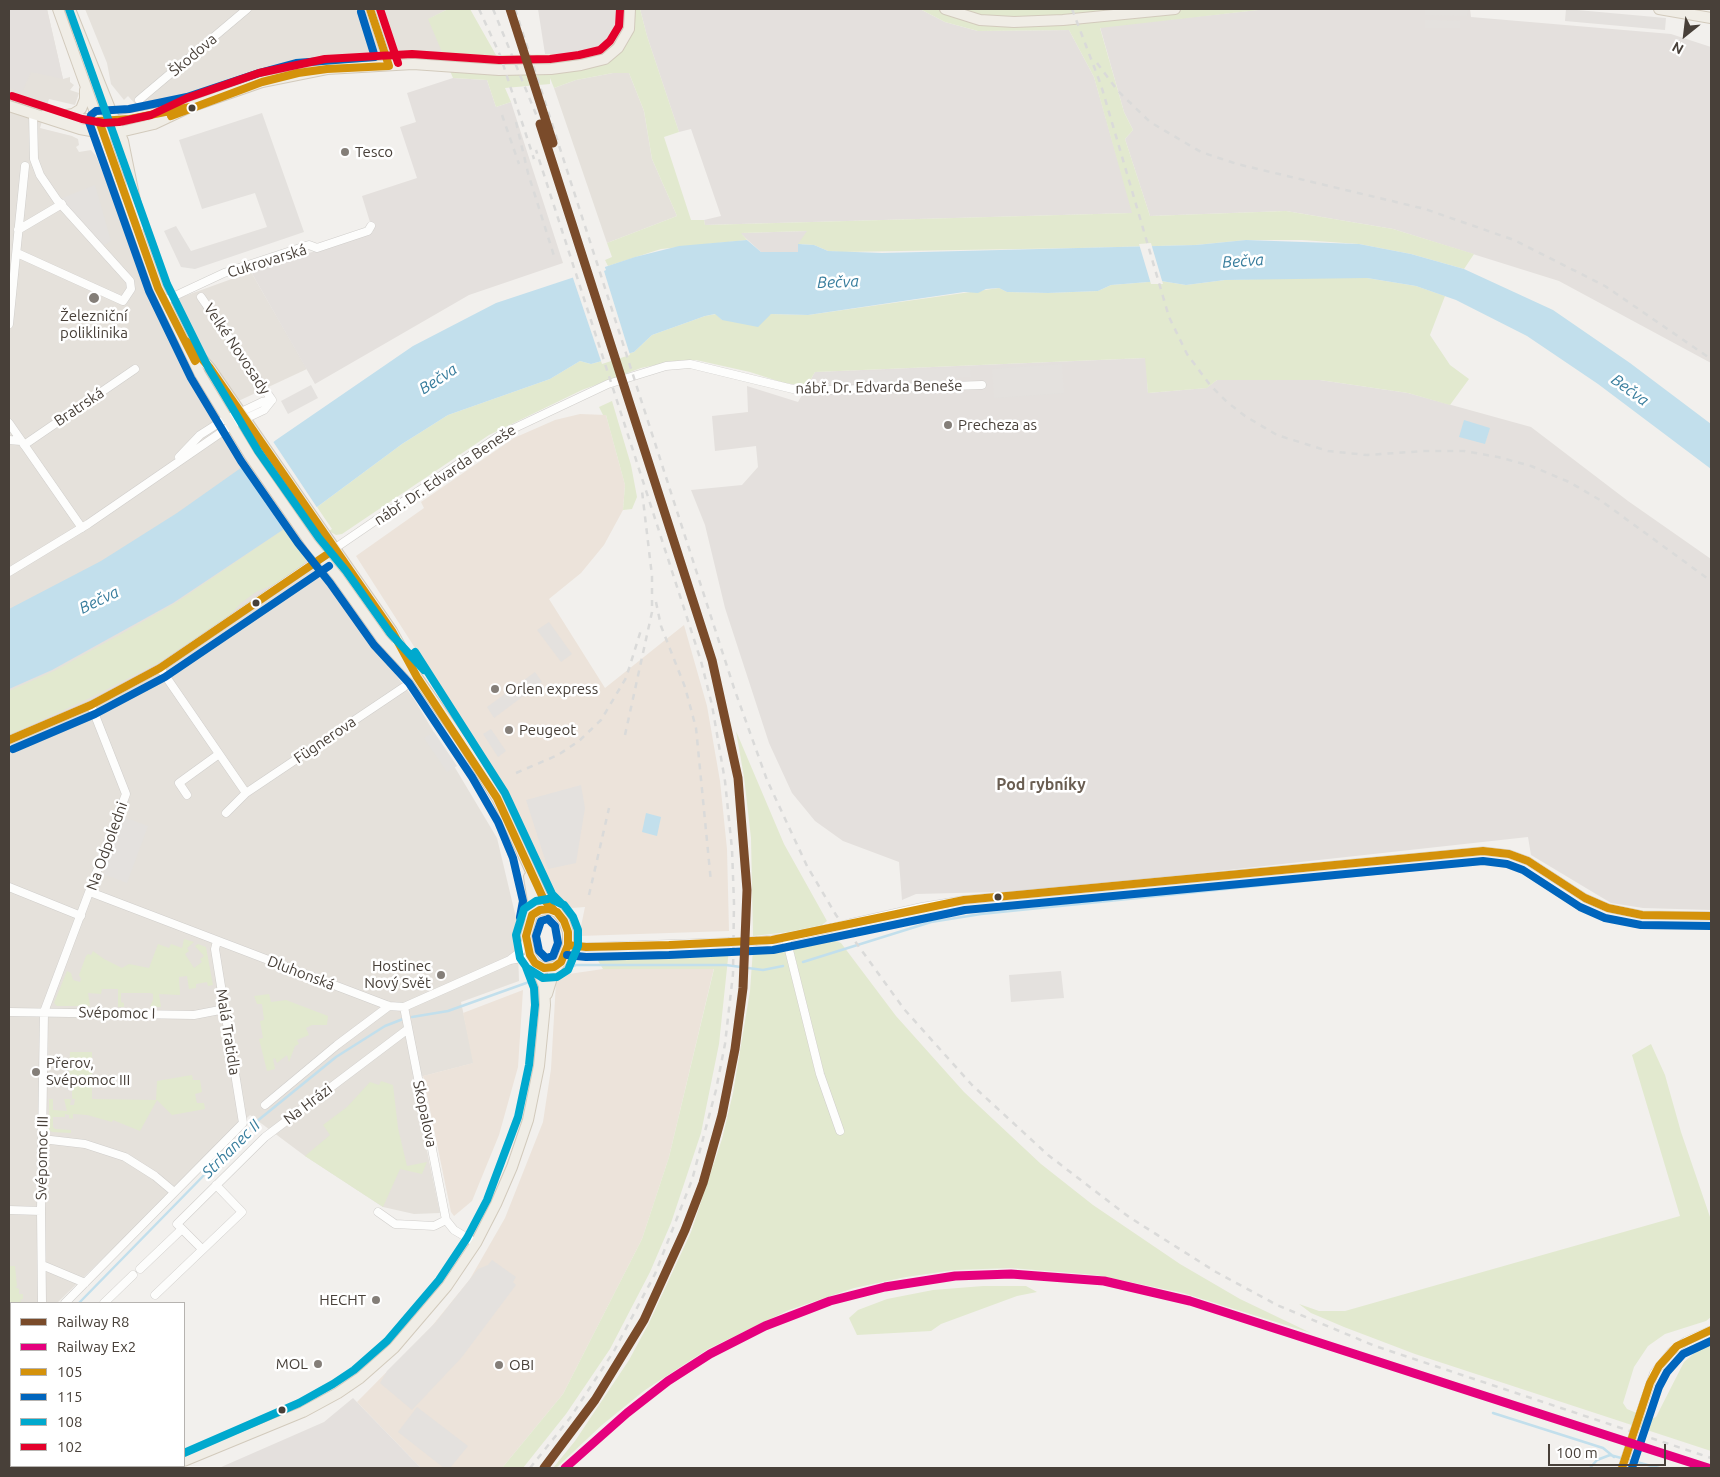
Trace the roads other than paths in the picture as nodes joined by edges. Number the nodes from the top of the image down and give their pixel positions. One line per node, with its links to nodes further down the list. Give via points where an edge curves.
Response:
1 (58, 9): 11 (main road)
2 (70, 9): 18 (main road)
3 (247, 9): 12 (street, Škodova)
4 (370, 9): 10 (street)
5 (630, 9): 10 (main road, via 629,29 622,43 605,59 592,63 551,69 499,70 413,64)
6 (945, 9): 7 (main road, via 980,20 1014,22)
7 (1175, 9)
8 (1659, 9): 9 (main road)
9 (1711, 18)
10 (389, 66): 14 (main road, via 298,73)
11 (83, 79): 16 (main road, via 85,96 82,106 76,113); 17 (main road)
12 (139, 100)
13 (9, 106): 15 (main road)
14 (190, 107): 18 (main road); 19 (main road, via 154,124)
15 (33, 113): 16 (main road); 20 (main road); 22 (street, via 34,158 40,175)
16 (65, 115): 17 (main road)
17 (99, 121): 18 (main road); 20 (main road)
18 (115, 121): 19 (main road)
19 (120, 132): 20 (main road); 25 (main road)
20 (102, 133): 25 (main road)
21 (25, 166): 24 (street)
22 (60, 202): 24 (street); 26 (street, via 130,281 131,289 123,301)
23 (371, 226): 28 (street, Cukrovarská, via 368,231 317,248 309,245 224,273)
24 (18, 230): 26 (street)
25 (144, 246): 28 (main road)
26 (17, 253): 29 (street)
27 (201, 297): 33 (street, Velké Novosady, via 272,400 264,410)
28 (164, 301): 30 (main road)
29 (9, 324)
30 (186, 341): 33 (main road, via 210,368); 34 (main road, via 200,374)
31 (135, 369): 37 (street, Bratrská)
32 (982, 384): 39 (street, nábř. Dr. Edvarda Beneše, via 801,391 697,365 658,368 608,384 502,434)
33 (243, 415): 34 (street, Velké Novosady); 39 (main road)
34 (230, 421): 38 (street, Velké Novosady, via 200,435 168,467); 40 (main road, via 250,456)
35 (9, 423): 37 (street)
36 (9, 440): 37 (street)
37 (22, 443): 38 (street)
38 (82, 528): 41 (street, Velké Novosady)
39 (335, 549): 40 (street, nábř. Dr. Edvarda Beneše); 43 (main road, via 392,632)
40 (323, 558): 42 (street, nábř. Dr. Edvarda Beneše); 43 (main road, via 382,639)
41 (9, 572)
42 (160, 668): 45 (street, nábř. Dr. Edvarda Beneše); 47 (street)
43 (417, 677): 51 (main road, via 497,798)
44 (404, 687): 48 (street, Fügnerova)
45 (91, 705): 46 (street, nábř. Dr. Edvarda Beneše); 53 (street, Na Odpoledni, via 126,794)
46 (9, 740)
47 (219, 754): 48 (street); 49 (street, via 178,783)
48 (246, 793): 50 (street, Fügnerova)
49 (187, 795)
50 (226, 813)
51 (523, 855): 54 (main road, via 544,900); 57 (main road, via 533,901)
52 (9, 887): 55 (street)
53 (90, 892): 55 (street, Na Odpoledni); 59 (street, Dluhonská)
54 (554, 910): 57 (main road, via 540,910); 61 (main road, via 562,916 566,926)
55 (80, 916): 70 (street, Na Odpoledni)
56 (1711, 916): 58 (street, bridge, via 1642,914 1608,908 1585,898 1528,861 1509,854 1483,851 964,900)
57 (530, 919): 60 (main road)
58 (786, 938): 61 (street, bridge, via 586,947); 73 (street, via 820,1074)
59 (217, 941): 66 (street, Dluhonská); 68 (street, Malá Tratidla, via 215,949)
60 (526, 942): 62 (street, Dluhonská); 63 (main road)
61 (568, 945): 64 (main road)
62 (510, 960): 63 (street, Dluhonská, via 525,958); 67 (street, Dluhonská)
63 (535, 962): 64 (main road, Dluhonská, via 544,968); 65 (main road, via 544,986)
64 (558, 964): 65 (main road)
65 (544, 1005): 82 (main road, via 539,1066 528,1120 503,1188)
66 (389, 1006): 67 (street, Dluhonská); 72 (street, Na Hrázi)
67 (404, 1007): 71 (street, Skopalova)
68 (226, 1009): 70 (street, Svépomoc I, via 194,1015); 76 (street, Malá Tratidla, via 243,1123)
69 (9, 1012): 70 (street, Svépomoc I)
70 (44, 1012): 74 (street, Svépomoc III)
71 (408, 1029): 75 (street, Na Hrázi, via 265,1137); 80 (street, Skopalova)
72 (265, 1105)
73 (840, 1131)
74 (42, 1138): 76 (street, via 85,1144 125,1157); 78 (street, Svépomoc III)
75 (216, 1185): 81 (street, Na Hrázi, via 176,1224); 83 (street, via 242,1212)
76 (174, 1192): 87 (street)
77 (9, 1210): 78 (street)
78 (41, 1211): 84 (street, Svépomoc III)
79 (378, 1212): 80 (street, via 395,1224 434,1226)
80 (446, 1220): 82 (street, via 454,1230)
81 (182, 1229): 83 (street); 85 (street, Na Hrázi)
82 (476, 1243): 93 (main road, via 423,1316 360,1378 303,1412)
83 (202, 1250): 88 (street)
84 (42, 1265): 87 (street); 89 (street, Svépomoc III)
85 (140, 1268)
86 (133, 1275): 91 (street)
87 (85, 1283): 90 (street)
88 (156, 1295)
89 (42, 1302)
90 (66, 1302)
91 (105, 1302)
92 (1711, 1330): 94 (street, bridge, via 1686,1341 1665,1358 1654,1373)
93 (185, 1461)
94 (1622, 1468)

